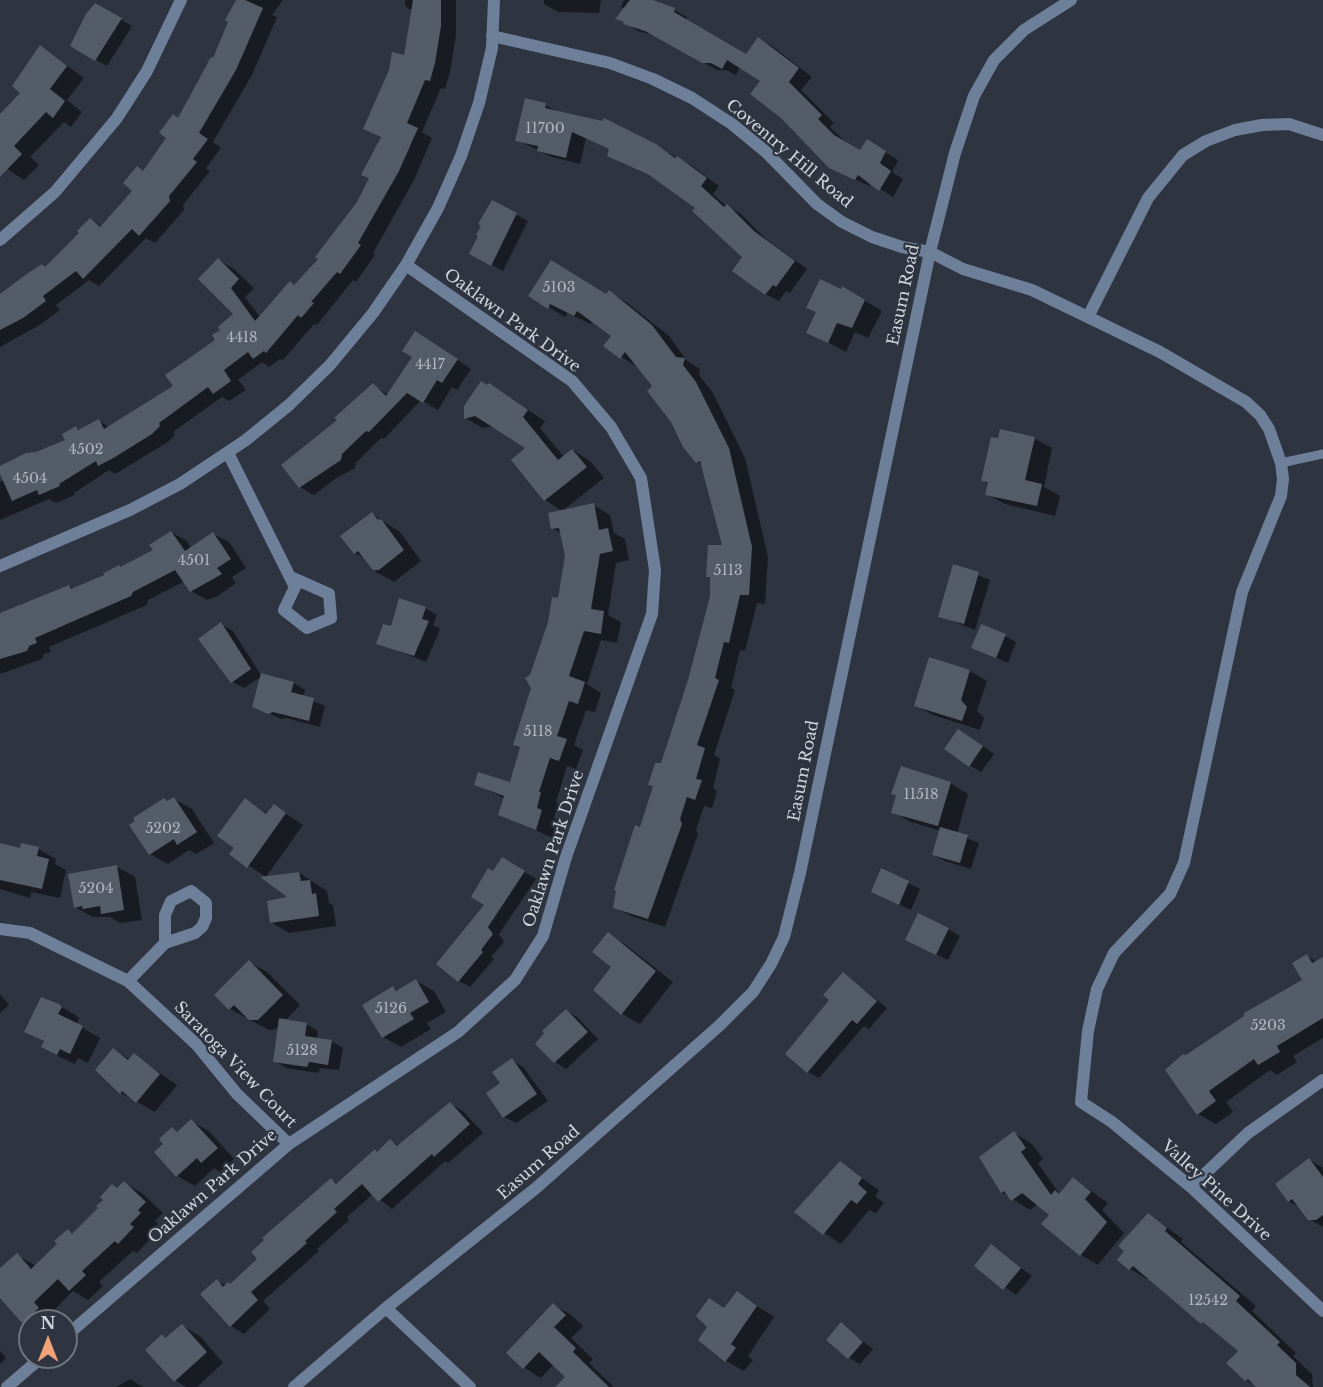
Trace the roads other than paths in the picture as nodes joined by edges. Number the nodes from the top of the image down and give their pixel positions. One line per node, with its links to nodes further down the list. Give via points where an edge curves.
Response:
1 (181, 0): 6 (street, via 147,71 117,118 55,192)
2 (494, 0): 4 (street)
3 (1071, 0): 7 (street, Easum Road, via 1024,30 994,60 974,96 955,153)
4 (492, 36): 7 (street, Coventry Hill Road, via 609,63 692,98 732,124 817,204 843,222 872,237); 8 (street, via 479,103 461,156)
5 (1323, 135): 9 (street, via 1289,124 1262,125 1235,129 1184,155 1148,198)
6 (0, 240)
7 (930, 252): 9 (street, Coventry Hill Road, via 963,269 1032,290); 22 (street, Easum Road, via 800,873 784,937 771,964 753,992 720,1025 536,1188)
8 (406, 265): 10 (street, via 330,365 289,405); 20 (street, Oaklawn Park Drive, via 572,381 611,427 641,478 655,570 652,614 566,857 543,936 514,980 459,1032)
9 (1088, 317): 12 (street, Coventry Hill Road, via 1160,352 1246,402 1269,429)
10 (228, 453): 13 (street, via 130,510); 14 (street, via 295,587 284,609 307,628 331,618 329,594)
11 (1323, 454): 12 (lane)
12 (1281, 463): 19 (street, Coventry Hill Road, via 1281,496 1242,592 1184,863 1170,894 1114,953 1097,989 1088,1031)
13 (0, 566)
14 (293, 578)
15 (0, 929): 17 (street, Saratoga View Court, via 30,933)
16 (165, 944): 16 (street, via 165,915 171,901 191,891 206,903 206,918 195,933); 17 (street)
17 (128, 981): 20 (street, Saratoga View Court, via 196,1044 237,1094)
18 (1323, 1080): 21 (street, via 1248,1133)
19 (1081, 1102): 21 (street, Valley Pine Drive, via 1112,1122)
20 (288, 1144): 24 (street, Oaklawn Park Drive)
21 (1191, 1187): 23 (street, Valley Pine Drive)
22 (386, 1308): 27 (street, Easum Road); 28 (street)
23 (1323, 1311)
24 (78, 1326)
25 (28, 1369): 26 (street)
26 (7, 1387)
27 (294, 1387)
28 (470, 1387)

